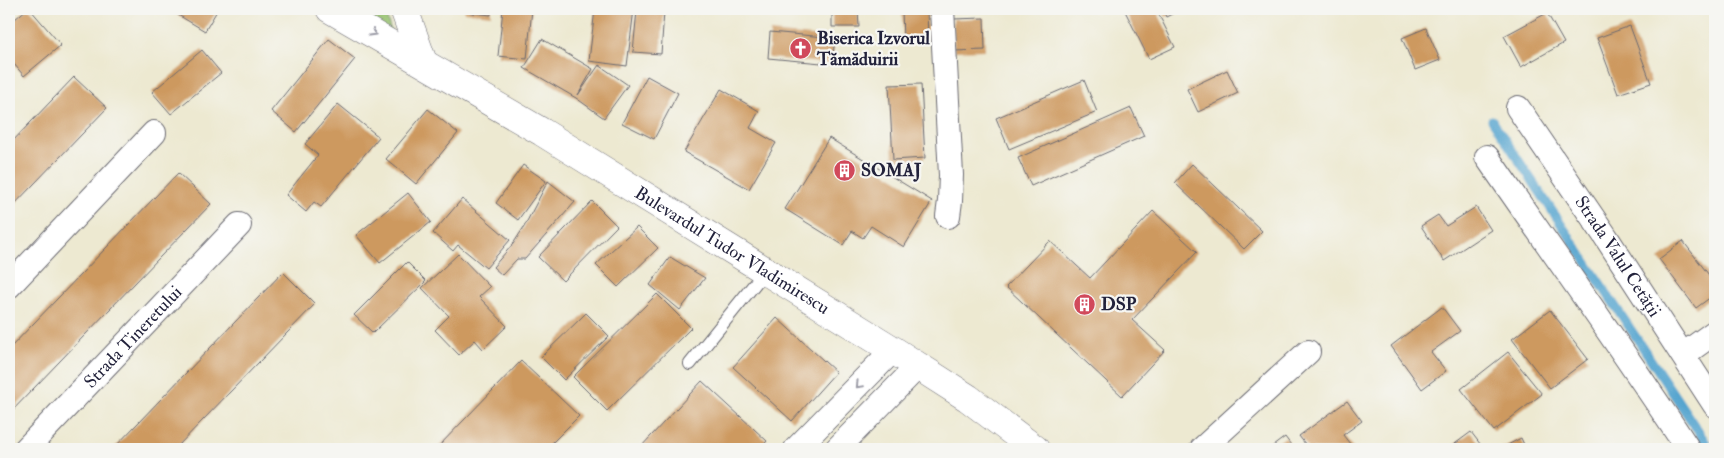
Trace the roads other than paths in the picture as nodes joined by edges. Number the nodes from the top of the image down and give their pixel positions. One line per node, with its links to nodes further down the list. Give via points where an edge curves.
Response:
1 (330, 9): 4 (main road, Bulevardul Tudor Vladimirescu, one-way to 4)
2 (404, 9): 4 (main road)
3 (942, 9): 8 (street, via 951,175)
4 (423, 62): 10 (main road, Bulevardul Tudor Vladimirescu)
5 (1518, 108): 15 (street, Strada Valul Cetății)
6 (154, 133): 11 (street)
7 (1487, 157): 24 (street)
8 (948, 216)
9 (239, 225): 19 (street, Strada Tineretului)
10 (766, 270): 13 (main road, Bulevardul Tudor Vladimirescu); 16 (lane)
11 (9, 286)
12 (1715, 332): 15 (street)
13 (893, 350): 17 (main road, Bulevardul Tudor Vladimirescu); 20 (street, one-way to 20)
14 (1308, 352): 23 (street)
15 (1683, 355): 18 (street, Strada Valul Cetății)
16 (690, 364)
17 (918, 366): 21 (street); 22 (main road, Bulevardul Tudor Vladimirescu, via 968,398)
18 (1715, 405)
19 (26, 449)
20 (796, 449)
21 (837, 449)
22 (1034, 449)
23 (1202, 449)
24 (1688, 449)

